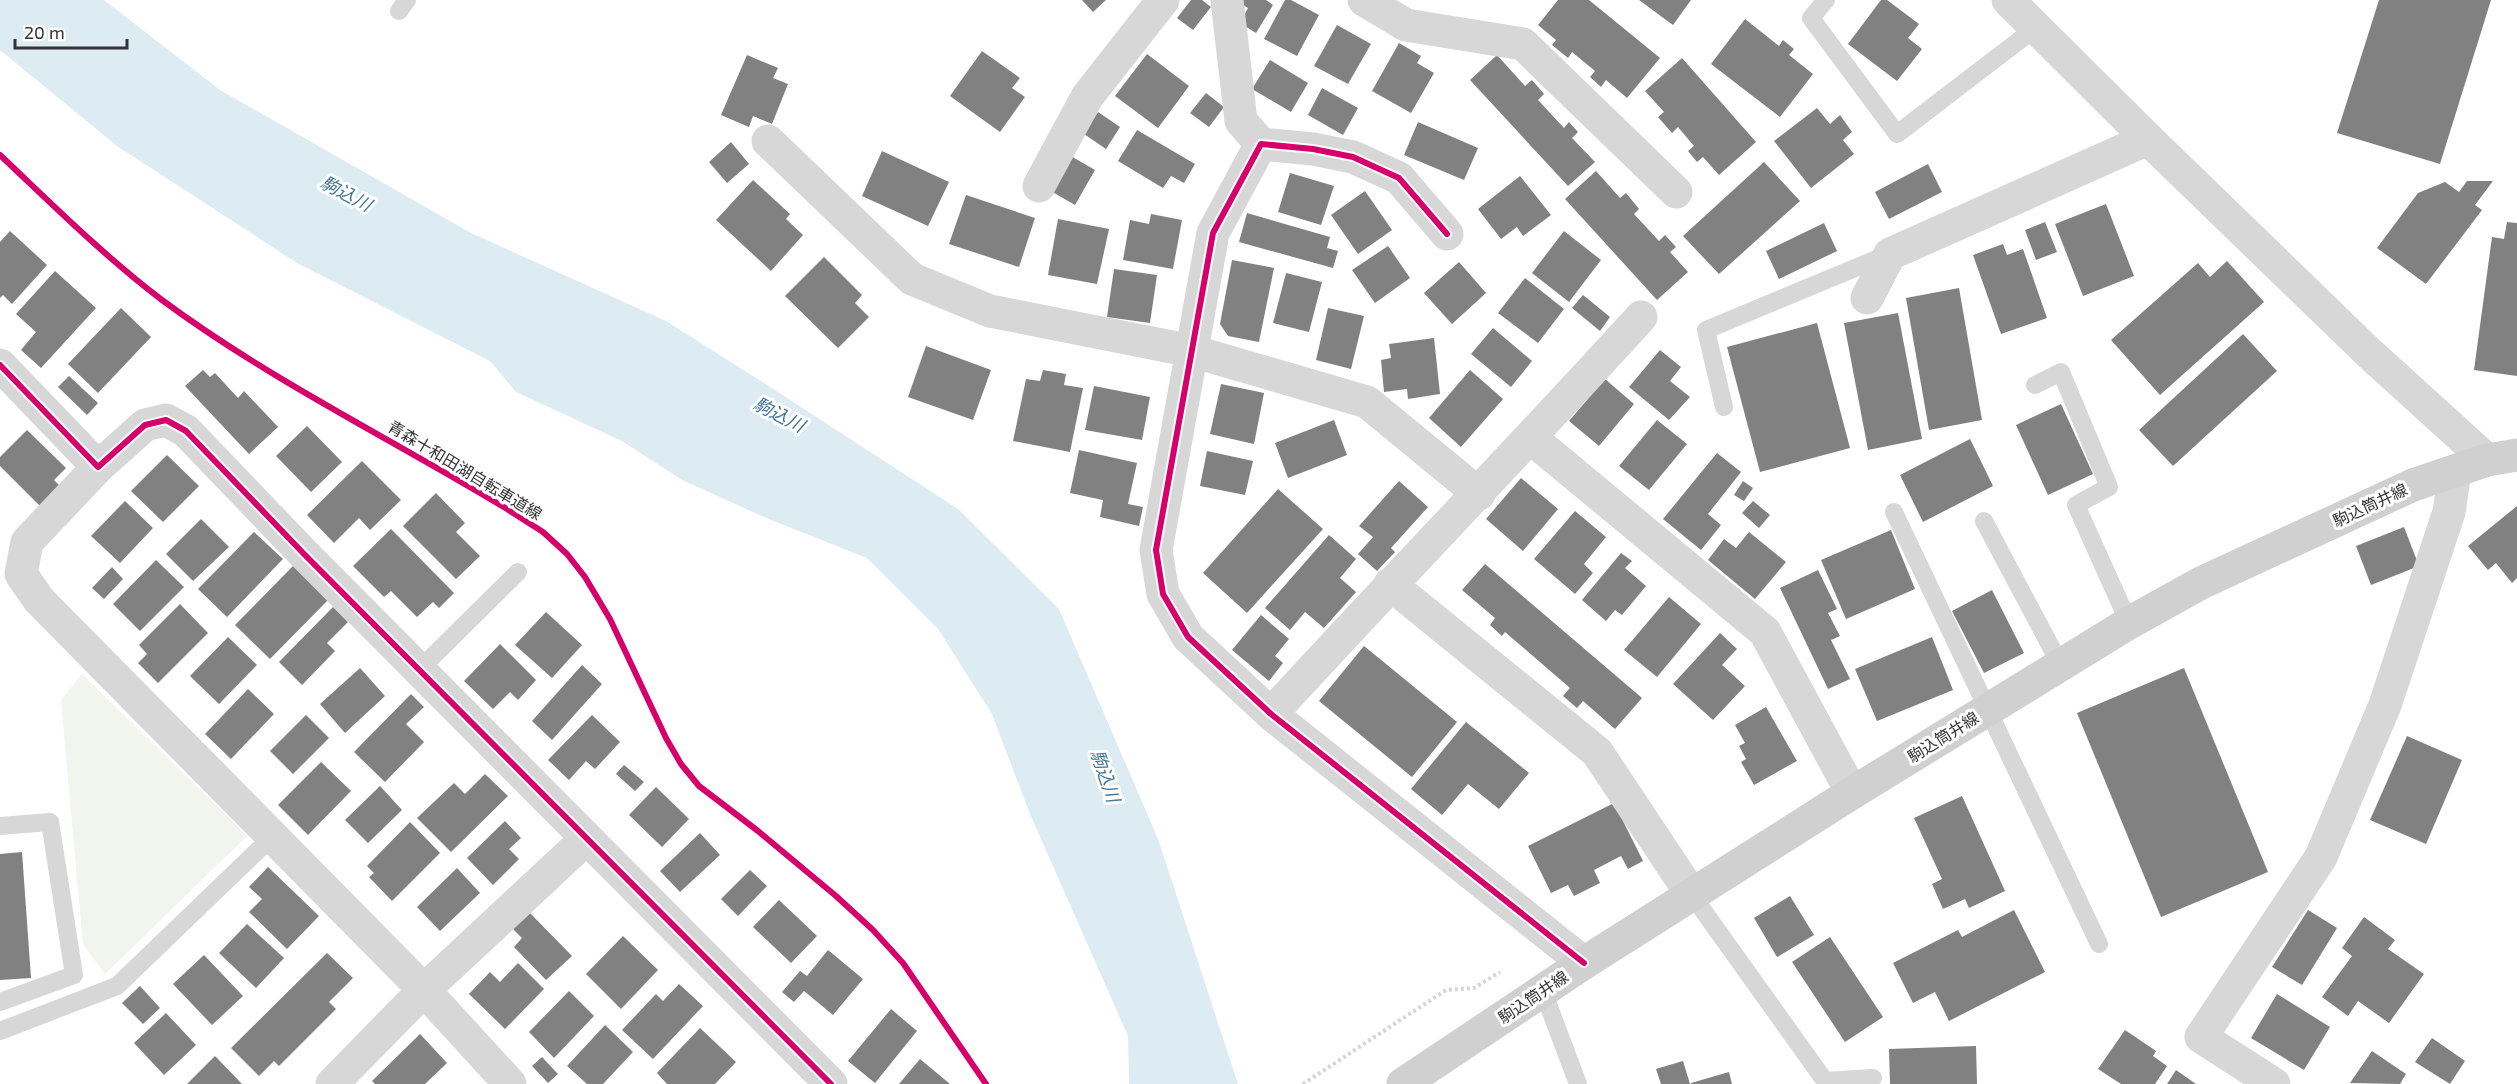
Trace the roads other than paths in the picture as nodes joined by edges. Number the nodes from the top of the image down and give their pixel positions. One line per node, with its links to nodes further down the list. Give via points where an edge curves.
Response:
1 (1163, 0): 10 (street, via 1087,97)
2 (1227, 0): 9 (street, via 1241,121)
3 (1364, 0): 11 (street, via 1406,25 1523,45)
4 (1826, 0): 6 (lane, via 1811,18 1897,134)
5 (2008, 0): 6 (street)
6 (2037, 27): 7 (street)
7 (2148, 139): 13 (street); 21 (street, via 2368,352)
8 (768, 141): 16 (street, via 912,279 990,311)
9 (1261, 144): 12 (street, via 1353,157 1400,178); 16 (street, via 1213,233)
10 (1039, 186)
11 (1676, 192)
12 (1447, 234)
13 (1890, 254): 14 (street); 19 (lane, via 1706,330)
14 (1867, 298)
15 (1641, 318): 20 (street)
16 (1192, 351): 24 (street, via 1367,402); 33 (street, via 1156,550 1162,594 1188,637)
17 (0, 365): 22 (street)
18 (2035, 385): 29 (lane, via 2061,372 2109,487 2076,505)
19 (1724, 407)
20 (1531, 438): 24 (street); 34 (street, via 1765,632)
21 (2502, 458): 23 (main road, 駒込筒井線)
22 (98, 467): 31 (street, via 145,425 166,420 186,431); 36 (street, via 27,542 21,574 39,600)
23 (2455, 471): 29 (main road, 駒込筒井線, via 2413,486 2201,583); 51 (street, via 2450,512 2385,705 2320,857 2201,1037)
24 (1479, 494): 28 (street)
25 (1894, 512): 32 (lane)
26 (1984, 521): 30 (lane)
27 (518, 572): 31 (lane)
28 (1390, 584): 33 (street); 38 (street, via 1597,752)
29 (2129, 623): 30 (main road, 駒込筒井線)
30 (2060, 664): 32 (main road, 駒込筒井線)
31 (420, 670): 37 (street)
32 (1986, 710): 34 (main road, 駒込筒井線); 39 (lane)
33 (1271, 714): 40 (street)
34 (1852, 793): 38 (main road, 駒込筒井線)
35 (0, 826): 43 (lane, via 50,822 74,975)
36 (273, 836): 41 (street); 44 (lane, via 117,986)
37 (586, 839): 41 (street); 48 (street)
38 (1692, 895): 40 (main road, 駒込筒井線); 45 (lane, via 1825,1081)
39 (2099, 944)
40 (1584, 963): 42 (main road, 駒込筒井線)
41 (424, 990): 46 (street); 47 (street)
42 (1543, 991): 49 (main road, 駒込筒井線); 50 (lane)
43 (0, 1002)
44 (0, 1032)
45 (1873, 1078)
46 (332, 1084)
47 (510, 1084)
48 (831, 1084)
49 (1403, 1084)
50 (1578, 1084)
51 (2274, 1084)

